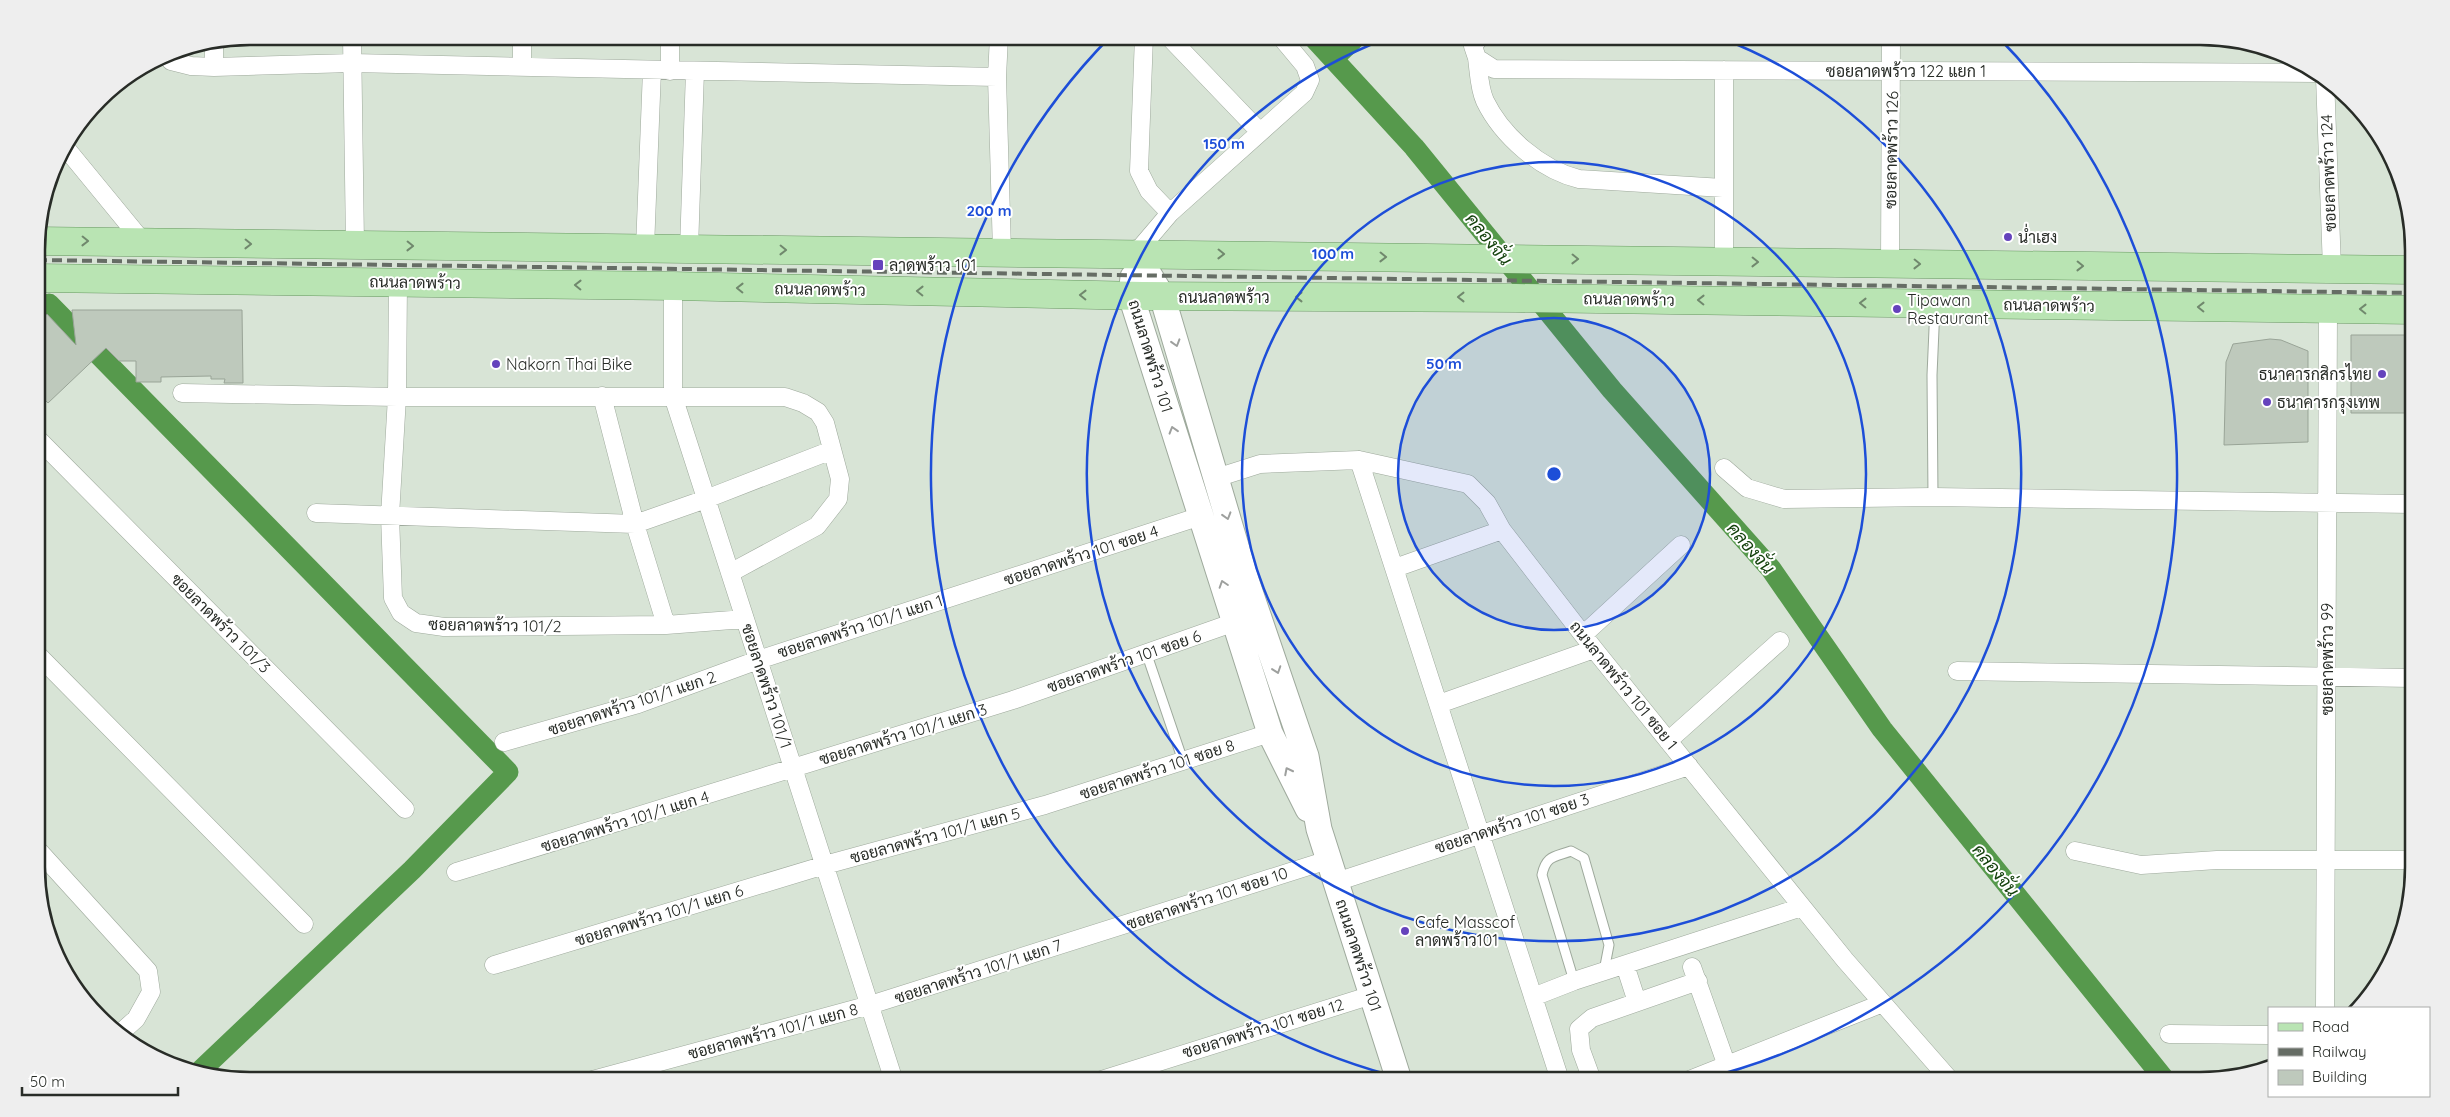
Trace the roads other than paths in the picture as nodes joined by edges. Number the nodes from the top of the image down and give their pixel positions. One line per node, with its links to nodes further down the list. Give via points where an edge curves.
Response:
1 (352, 45): 13 (street)
2 (522, 45): 14 (street)
3 (670, 45): 18 (street)
4 (999, 45): 22 (street)
5 (1144, 45): 27 (street, via 1139,172 1149,191)
6 (1177, 45): 24 (street)
7 (1288, 45): 24 (street, via 1305,66 1310,80 1304,94)
8 (1474, 45): 11 (street)
9 (1891, 45): 20 (street, ซอยลาดพร้าว 126)
10 (214, 48): 15 (street)
11 (1477, 58): 17 (street, ซอยลาดพร้าว 122 แยก 1, via 1494,69); 26 (street, via 1484,100 1497,119 1541,162 1562,175 1579,179)
12 (172, 61): 15 (street)
13 (352, 63): 14 (street); 15 (street); 30 (street)
14 (522, 67): 16 (street)
15 (214, 68)
16 (652, 70): 18 (street); 31 (street)
17 (1724, 70): 20 (street, ซอยลาดพร้าว 122 แยก 1); 26 (street)
18 (670, 71): 19 (street)
19 (695, 71): 22 (street); 32 (street)
20 (1891, 71): 21 (street, ซอยลาดพร้าว 122 แยก 1); 36 (street, ซอยลาดพร้าว 126)
21 (2304, 74)
22 (997, 77): 33 (street)
23 (2325, 87): 37 (street, ซอยลาดพร้าว 124)
24 (1260, 132): 27 (street)
25 (70, 153): 29 (street)
26 (1723, 188): 35 (street)
27 (1170, 213): 34 (street)
28 (45, 241): 29 (main road, one-way to 29)
29 (143, 242): 30 (main road, one-way to 30)
30 (355, 245): 31 (main road, one-way to 31)
31 (645, 248): 32 (main road)
32 (689, 248): 33 (main road, one-way to 33)
33 (1002, 252): 34 (main road)
34 (1136, 253): 35 (main road, one-way to 35); 42 (street, ถนนลาดพร้าว 101); 43 (street, ถนนลาดพร้าว 101)
35 (1724, 262): 36 (main road, one-way to 36)
36 (1890, 264): 37 (main road, one-way to 37)
37 (2332, 269): 38 (main road)
38 (2405, 270)
39 (45, 278): 40 (main road, ถนนลาดพร้าว)
40 (398, 282): 41 (main road, ถนนลาดพร้าว, one-way to 40); 50 (street, ซอยลาดพร้าว 101/2)
41 (673, 286): 42 (main road, ถนนลาดพร้าว, one-way to 41); 49 (street, ซอยลาดพร้าว 101/1)
42 (1132, 296): 43 (main road, ถนนลาดพร้าว); 62 (street, ถนนลาดพร้าว 101, one-way to 42)
43 (1162, 296): 44 (main road, ถนนลาดพร้าว, one-way to 43); 55 (street, ถนนลาดพร้าว 101, one-way to 55)
44 (1936, 304): 45 (main road, ถนนลาดพร้าว, one-way to 44); 56 (lane, via 1932,375)
45 (2328, 309): 46 (main road, ถนนลาดพร้าว, one-way to 45); 58 (street, ซอยลาดพร้าว 99)
46 (2405, 310)
47 (182, 393): 50 (street)
48 (602, 396): 49 (street); 50 (street); 63 (street)
49 (673, 396): 52 (street, via 786,397 818,412); 57 (street, ซอยลาดพร้าว 101/1)
50 (397, 397): 61 (street, ซอยลาดพร้าว 101/2)
51 (45, 446): 90 (street, ซอยลาดพร้าว 101/3)
52 (832, 450): 57 (street); 67 (street, via 840,480 838,499 829,514 817,526)
53 (1359, 460): 55 (street, ถนนลาดพร้าว 101 ซอย 1, via 1260,464); 64 (street, ถนนลาดพร้าว 101 ซอย 1, via 1468,484 1487,503); 66 (street)
54 (1724, 468): 56 (street, via 1747,488 1784,499)
55 (1216, 478): 91 (street, ถนนลาดพร้าว 101, one-way to 91, via 1247,583 1306,756)
56 (1933, 497): 58 (street)
57 (706, 500): 63 (street); 67 (street, ซอยลาดพร้าว 101/1)
58 (2328, 503): 59 (street); 79 (street, ซอยลาดพร้าว 99)
59 (2405, 504)
60 (316, 513): 61 (street)
61 (390, 516): 63 (street); 71 (street, ซอยลาดพร้าว 101/2, via 393,598 401,612 416,623 444,627)
62 (1201, 516): 68 (street, ซอยลาดพร้าว 101 ซอย 4); 70 (street, ถนนลาดพร้าว 101, one-way to 62)
63 (635, 524): 71 (street)
64 (1502, 530): 66 (street); 72 (street, ถนนลาดพร้าว 101 ซอย 1)
65 (1681, 545): 72 (street)
66 (1395, 568): 82 (street)
67 (730, 574): 69 (street, ซอยลาดพร้าว 101/1)
68 (961, 593): 76 (street, ซอยลาดพร้าว 101/1 แยก 1)
69 (745, 619): 71 (street, ซอยลาดพร้าว 101/2); 76 (street, ซอยลาดพร้าว 101/1)
70 (1235, 622): 75 (street, ซอยลาดพร้าว 101 ซอย 6); 83 (street, ถนนลาดพร้าว 101)
71 (666, 625)
72 (1583, 635): 74 (street, ถนนลาดพร้าว 101 ซอย 1)
73 (1780, 641): 84 (street)
74 (1594, 649): 82 (street); 84 (street, ถนนลาดพร้าว 101 ซอย 1)
75 (1147, 655): 81 (street, ซอยลาดพร้าว 101 ซอย 6); 86 (lane)
76 (758, 660): 85 (street, ซอยลาดพร้าว 101/1 แยก 2, via 638,704); 88 (street, ซอยลาดพร้าว 101/1)
77 (45, 662): 101 (street)
78 (1957, 671): 79 (street)
79 (2327, 676): 80 (street); 95 (street, ซอยลาดพร้าว 99)
80 (2405, 678)
81 (1014, 700): 88 (street, ซอยลาดพร้าว 101/1 แยก 3)
82 (1438, 704): 92 (street)
83 (1270, 733): 86 (street, ซอยลาดพร้าว 101 ซอย 8); 91 (street, ถนนลาดพร้าว 101, one-way to 83)
84 (1668, 741): 87 (street, ถนนลาดพร้าว 101 ซอย 1)
85 (504, 742)
86 (1183, 761): 89 (street, ซอยลาดพร้าว 101 ซอย 8)
87 (1689, 766): 92 (street, ซอยลาดพร้าว 101 ซอย 3); 100 (street, ถนนลาดพร้าว 101 ซอย 1)
88 (793, 769): 97 (street, ซอยลาดพร้าว 101/1); 99 (street, ซอยลาดพร้าว 101/1 แยก 4)
89 (1044, 805): 97 (street, ซอยลาดพร้าว 101/1 แยก 5)
90 (405, 809)
91 (1319, 829): 98 (street, ถนนลาดพร้าว 101)
92 (1480, 834): 98 (street, ซอยลาดพร้าว 101 ซอย 3); 108 (street)
93 (2075, 851): 95 (street, via 2141,865 2217,860)
94 (45, 858): 113 (street, via 148,972 151,992 136,1019)
95 (2326, 860): 96 (street); 112 (street, ซอยลาดพร้าว 99)
96 (2405, 860)
97 (825, 865): 103 (street, ซอยลาดพร้าว 101/1 แยก 6); 111 (street, ซอยลาดพร้าว 101/1)
98 (1332, 871): 102 (street, ซอยลาดพร้าว 101 ซอย 10); 107 (street, ถนนลาดพร้าว 101)
99 (456, 872)
100 (1802, 906): 104 (street); 110 (street, ถนนลาดพร้าว 101 ซอย 1)
101 (304, 924)
102 (1085, 937): 111 (street, ซอยลาดพร้าว 101/1 แยก 7)
103 (494, 965)
104 (1625, 965): 105 (street); 109 (street)
105 (1604, 972): 106 (street); 106 (lane, via 1609,952 1607,935 1584,858 1572,851 1549,859 1544,863 1542,874)
106 (1574, 981): 108 (street)
107 (1372, 995): 119 (street, ซอยลาดพร้าว 101 ซอย 12); 120 (street, ถนนลาดพร้าว 101)
108 (1532, 997): 121 (street)
109 (1637, 1002): 116 (street, via 1695,974); 122 (street, via 1592,1018 1580,1029 1581,1050)
110 (1883, 1003): 116 (street); 124 (street, ถนนลาดพร้าว 101 ซอย 1)
111 (870, 1006): 117 (street, ซอยลาดพร้าว 101/1 แยก 8); 118 (street, ซอยลาดพร้าว 101/1)
112 (2325, 1007)
113 (124, 1029)
114 (2169, 1034): 115 (street)
115 (2268, 1035)
116 (1727, 1066): 123 (street)
117 (623, 1072)
118 (891, 1072)
119 (1123, 1072)
120 (1396, 1072)
121 (1557, 1072)
122 (1589, 1072)
123 (1711, 1072)
124 (1943, 1072)

